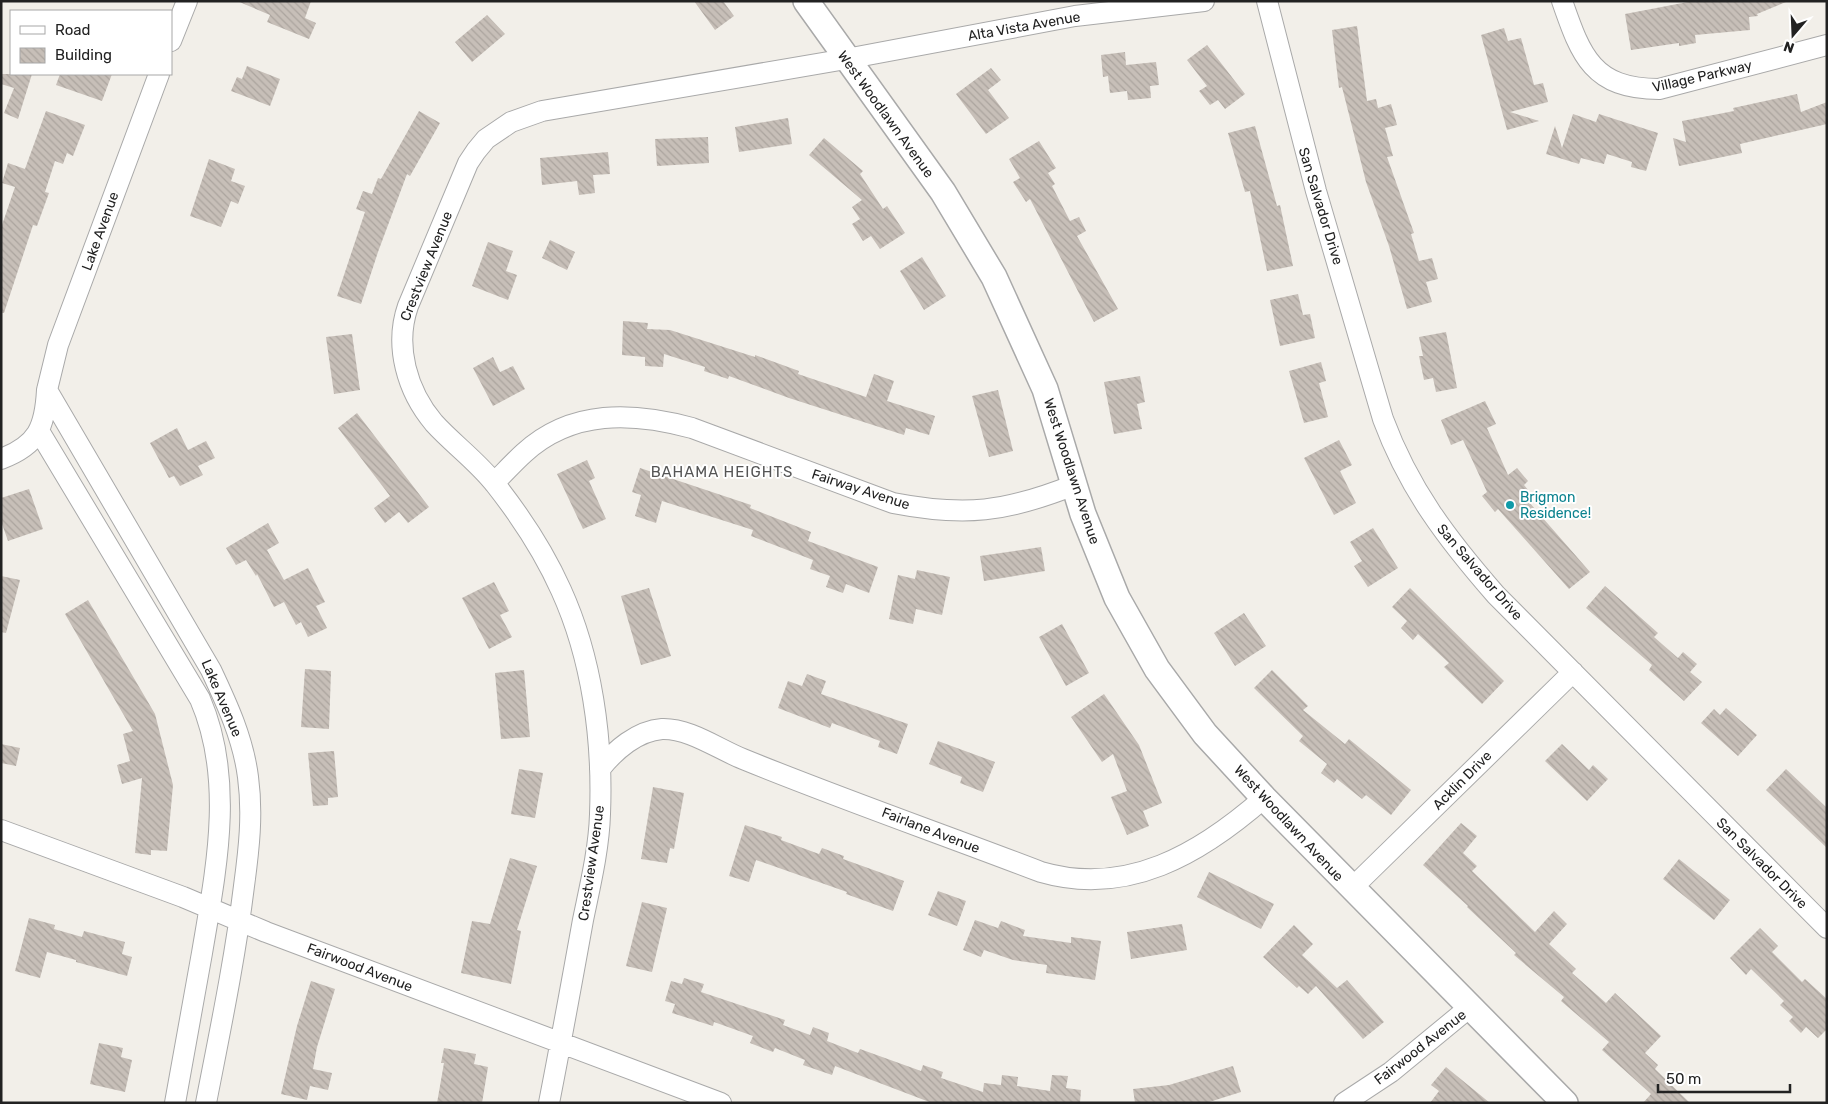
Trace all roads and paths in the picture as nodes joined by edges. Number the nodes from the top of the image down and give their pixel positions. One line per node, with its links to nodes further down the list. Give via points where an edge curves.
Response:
1 (187, 1): 6 (street)
2 (806, 1): 8 (street, West Woodlawn Avenue)
3 (1204, 1): 8 (street, Alta Vista Avenue, via 1075,16)
4 (1267, 1): 15 (street, San Salvador Drive, via 1316,192 1396,452 1426,509 1468,563)
5 (1562, 1): 7 (street, Village Parkway, via 1577,43 1592,65 1614,81 1640,88 1659,88)
6 (172, 38)
7 (1827, 45)
8 (846, 59): 13 (street, Crestview Avenue, via 542,110 511,122 486,139 476,151 468,163 408,306 403,319 401,346 413,387 430,417); 14 (street, West Woodlawn Avenue, via 943,192 994,277 1045,388)
9 (159, 75): 10 (street, Lake Avenue, via 58,345)
10 (48, 390): 11 (street, Lake Avenue, via 45,417); 21 (street, Lake Avenue, via 192,634 212,670 235,724 251,803)
11 (39, 432): 12 (street, via 26,446); 20 (street, Lake Avenue, via 206,714 216,753 220,815)
12 (1, 459)
13 (494, 484): 14 (street, Fairway Avenue, via 524,452 558,430 596,417 616,415 666,420 893,503 920,508 997,509 1040,499); 16 (street, Crestview Avenue, via 540,549 573,619 592,698)
14 (1074, 485): 17 (street, West Woodlawn Avenue, via 1117,598 1153,662 1205,734)
15 (1572, 672): 19 (street, Acklin Drive); 22 (street, San Salvador Drive)
16 (600, 769): 17 (street, Fairlane Avenue, via 620,747 640,736 662,729 682,732 742,759 1032,868 1080,880 1119,879 1145,872 1199,847 1236,823); 24 (street, Crestview Avenue, via 600,816)
17 (1264, 798): 19 (street, West Woodlawn Avenue)
18 (1, 830): 20 (street, Fairwood Avenue)
19 (1352, 889): 23 (street, West Woodlawn Avenue)
20 (210, 908): 21 (street, Fairwood Avenue); 25 (street, Lake Avenue)
21 (240, 921): 24 (street, Fairwood Avenue); 26 (street, Lake Avenue)
22 (1827, 928)
23 (1470, 1007): 29 (street, Fairwood Avenue, via 1391,1072); 30 (street, West Woodlawn Avenue)
24 (561, 1043): 27 (street, Crestview Avenue); 28 (street, Fairwood Avenue)
25 (175, 1103)
26 (206, 1103)
27 (549, 1103)
28 (720, 1103)
29 (1344, 1103)
30 (1565, 1103)

